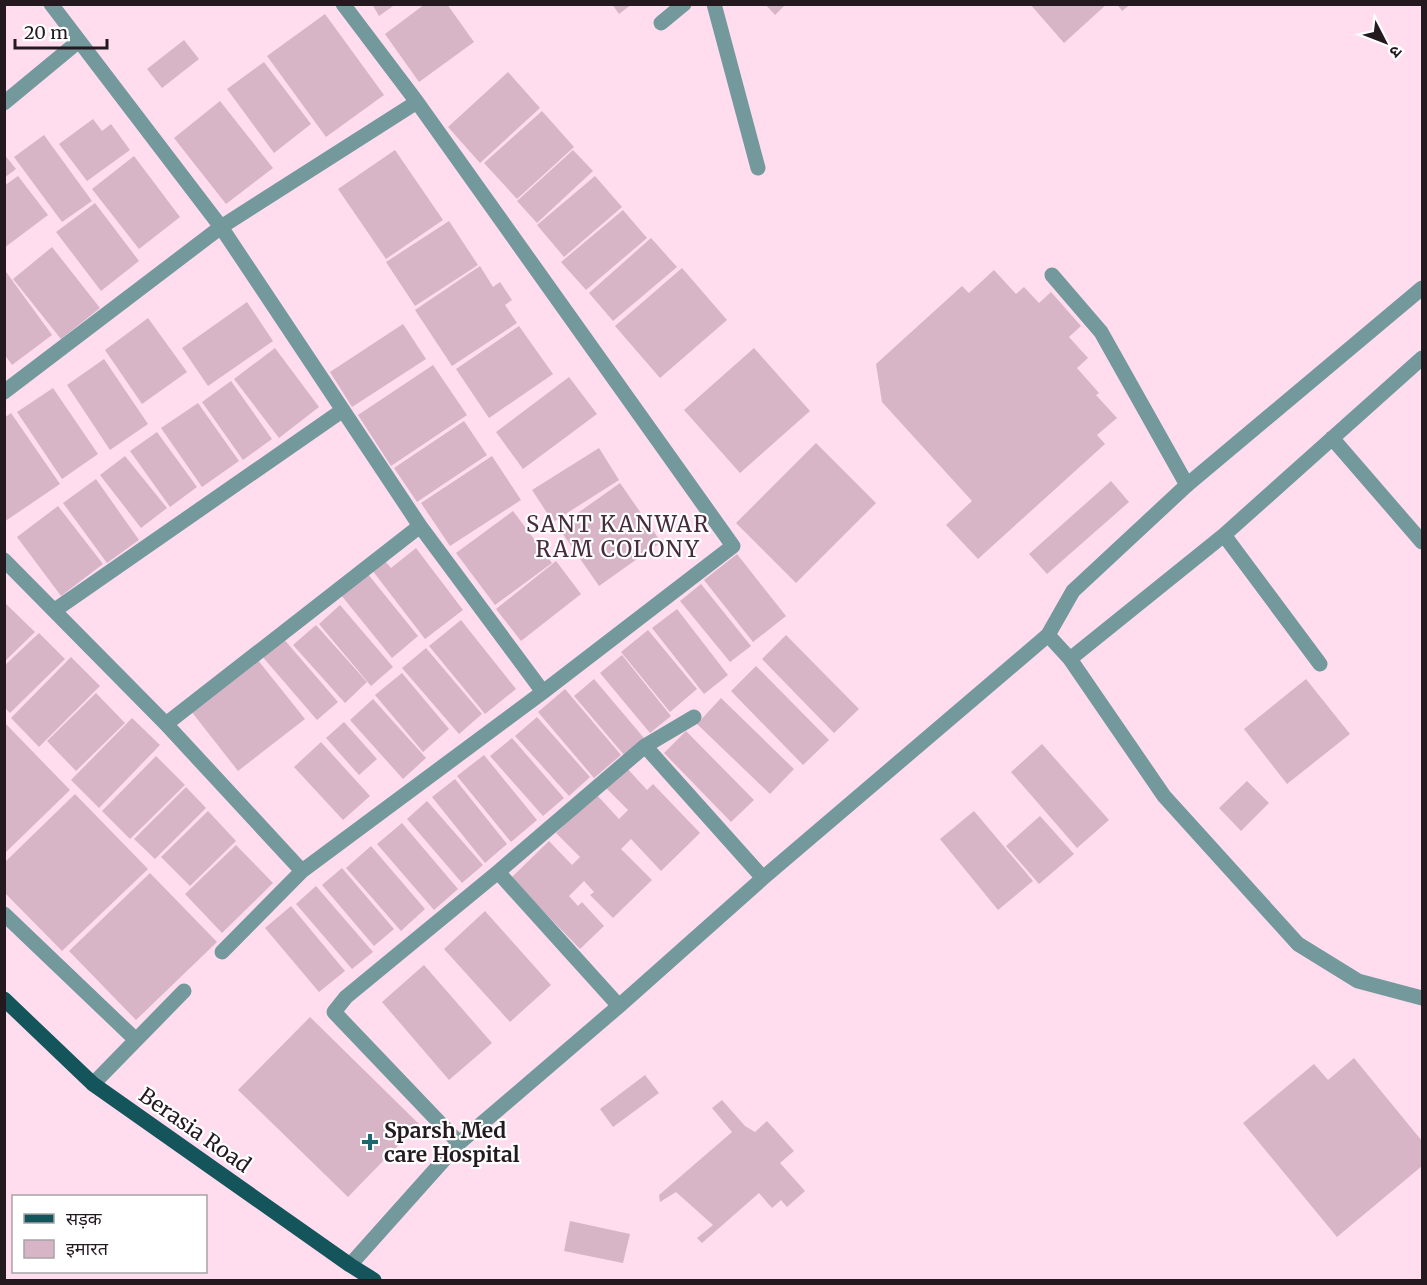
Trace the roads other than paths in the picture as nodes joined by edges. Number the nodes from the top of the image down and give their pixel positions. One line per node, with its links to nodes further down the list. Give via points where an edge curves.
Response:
1 (51, 4): 6 (street)
2 (343, 4): 7 (street)
3 (684, 4): 5 (street)
4 (714, 4): 9 (street)
5 (661, 23)
6 (79, 41): 8 (street); 10 (street)
7 (417, 102): 10 (street); 26 (street, via 733,546)
8 (4, 103)
9 (758, 168)
10 (221, 227): 14 (street); 15 (street)
11 (1052, 274): 17 (street, via 1101,332)
12 (1422, 288): 17 (street)
13 (1422, 358): 16 (street)
14 (4, 392)
15 (342, 410): 18 (street); 22 (street)
16 (1332, 438): 19 (street); 20 (street)
17 (1187, 485): 23 (street, via 1073,591)
18 (420, 526): 26 (street); 28 (street)
19 (1224, 535): 24 (street); 25 (street)
20 (1422, 542)
21 (4, 560): 22 (street)
22 (56, 610): 28 (street)
23 (1048, 634): 24 (street); 32 (street)
24 (1070, 659): 36 (street, via 1164,796 1298,944 1358,981)
25 (1320, 664)
26 (543, 692): 30 (street)
27 (694, 717): 29 (street)
28 (166, 724): 30 (street)
29 (645, 746): 31 (street); 32 (street)
30 (302, 871): 34 (street)
31 (498, 872): 38 (street); 41 (street, via 346,997 334,1012)
32 (763, 878): 38 (street)
33 (4, 914): 39 (street)
34 (222, 952)
35 (184, 992): 39 (street)
36 (1422, 998)
37 (4, 999): 40 (main road, Berasia Road)
38 (619, 1006): 41 (street)
39 (136, 1040): 40 (street)
40 (93, 1084): 42 (main road, Berasia Road)
41 (459, 1143): 42 (street)
42 (350, 1265): 43 (main road, Berasia Road)
43 (374, 1281)

